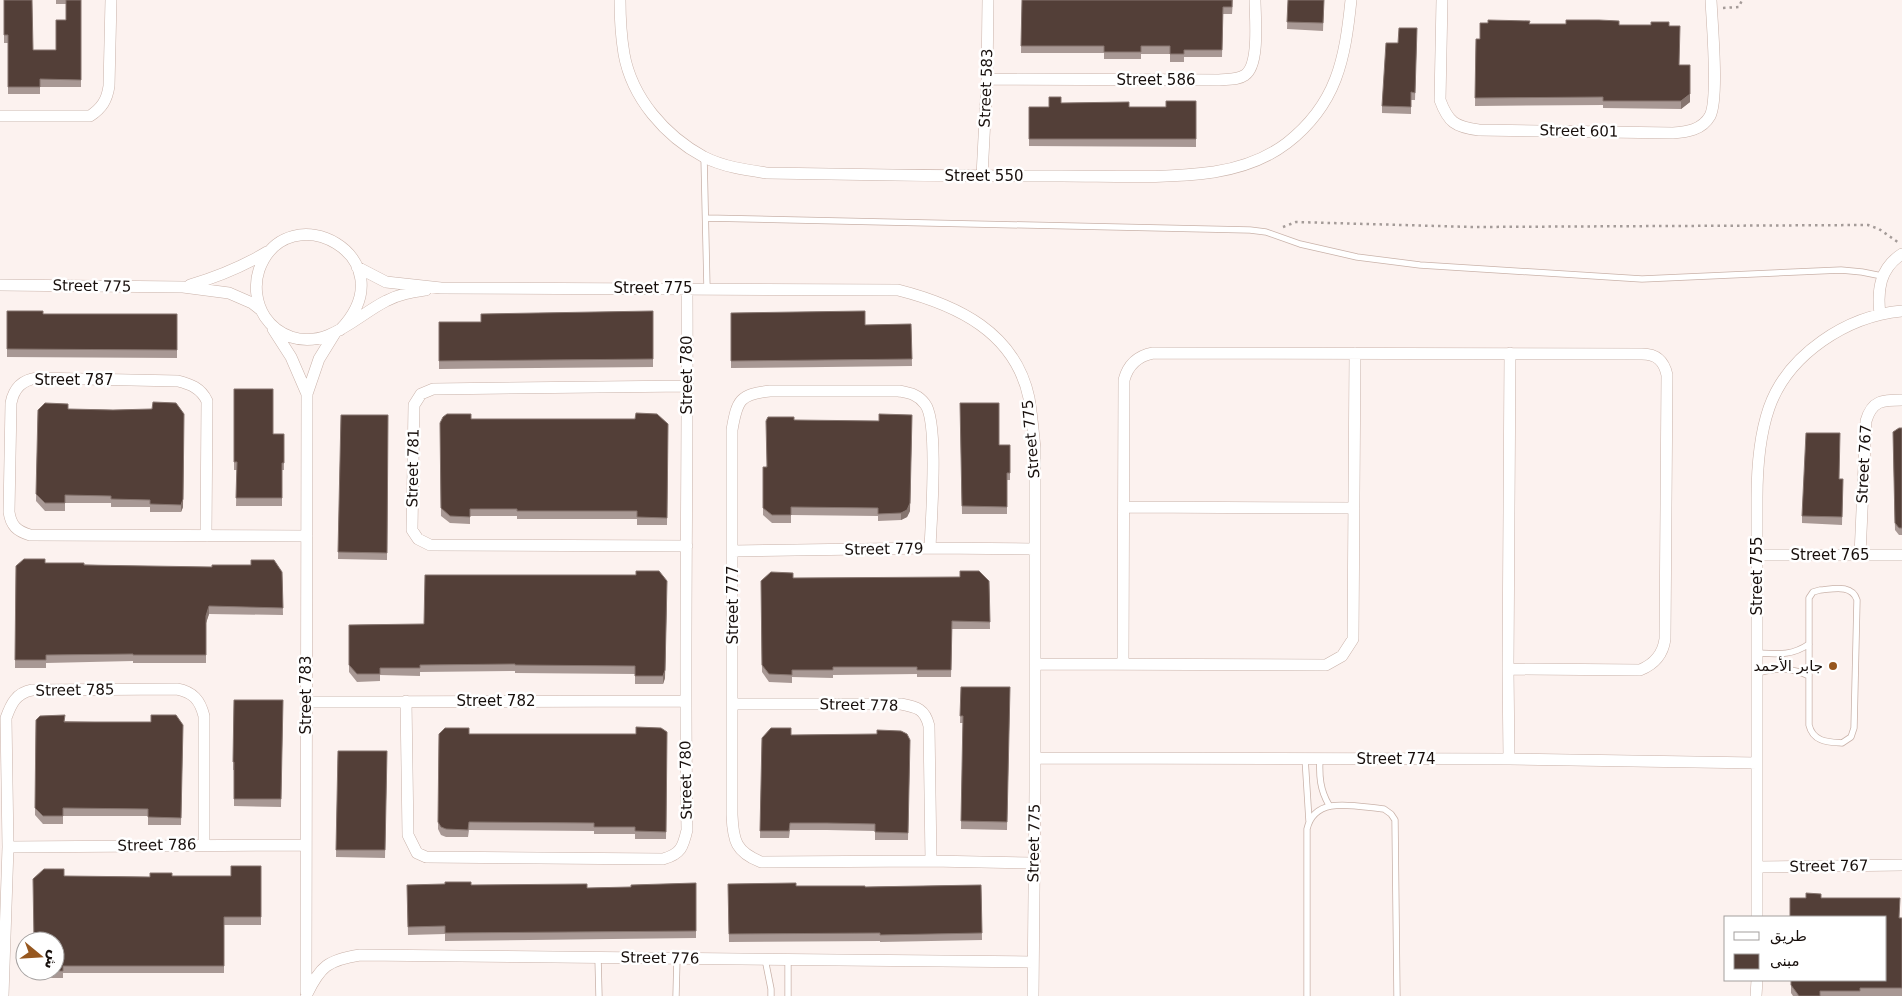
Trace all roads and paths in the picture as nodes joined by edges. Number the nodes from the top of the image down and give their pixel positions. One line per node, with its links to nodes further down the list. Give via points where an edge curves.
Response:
1 (111, 0): 10 (street, via 109,86 107,97 98,111 90,116)
2 (620, 0): 11 (street, Street 550, via 624,56 633,82 649,111 668,132)
3 (988, 0): 9 (street, Street 583)
4 (1255, 0): 9 (street, Street 586, via 1255,57 1252,68 1239,78)
5 (1351, 0): 12 (street, Street 550, via 1347,43 1332,89 1306,127 1264,157 1240,166 1192,174)
6 (1442, 0): 8 (street, Street 601, via 1440,100 1453,123 1478,130 1673,133 1700,126 1710,116 1714,100)
7 (1742, 0): 8 (path, via 1739,7 1733,9)
8 (1711, 4)
9 (987, 79): 12 (street, Street 583)
10 (0, 116)
11 (704, 157): 12 (street, Street 550, via 740,170 767,173); 13 (lane)
12 (982, 176)
13 (706, 218): 14 (lane, via 1250,230); 24 (lane)
14 (1274, 234): 15 (path, via 1296,222 1473,227 1868,225 1890,235); 19 (lane, via 1300,244 1357,257 1420,265 1642,279 1841,270)
15 (1902, 246)
16 (272, 249): 18 (street, via 286,239 303,234 320,235 349,252); 21 (street, Street 775, via 216,278); 25 (street, via 262,262 257,278 256,294)
17 (1902, 254): 19 (street)
18 (357, 267): 22 (street, Street 775, via 386,282); 29 (street, via 361,284 359,301 352,318)
19 (1882, 276): 27 (street)
20 (0, 285): 21 (street, Street 775)
21 (183, 287): 25 (street, Street 775, via 229,293)
22 (440, 288): 23 (street, Street 775); 29 (street, Street 775, via 389,299)
23 (687, 288): 24 (street, Street 775); 32 (street, Street 780)
24 (707, 288): 41 (street, Street 775, via 898,290 926,298 978,322 997,338 1011,357 1029,397 1035,448)
25 (261, 310): 28 (street)
26 (1902, 311): 27 (street, Street 755)
27 (1880, 314): 45 (street, Street 755, via 1835,333 1812,350 1780,386 1762,431 1757,466)
28 (269, 323): 29 (street, via 283,334 300,340 318,340); 33 (street, Street 783, via 291,357)
29 (337, 332): 33 (street, Street 783, via 319,359)
30 (1355, 353): 31 (street); 35 (street, via 1153,353 1139,357 1129,367 1124,380); 36 (street)
31 (1510, 353): 50 (street); 50 (street, via 1649,354 1664,364 1667,375 1665,638 1662,652 1653,664 1640,670)
32 (688, 386): 39 (street, Street 780); 39 (street, Street 781, via 433,389 421,394 414,405 412,530 418,539 430,546)
33 (307, 394): 38 (street, Street 783)
34 (1902, 400): 43 (street, Street 767, via 1883,400 1868,412)
35 (1124, 507): 36 (street); 49 (street)
36 (1354, 508): 49 (street, via 1353,639 1338,660 1326,665)
37 (206, 536): 37 (street, Street 787, via 206,401 196,386 178,381 37,378 26,380 12,394 9,512 11,522 21,532 30,535); 38 (street, Street 787)
38 (306, 536): 54 (street, Street 783)
39 (687, 546): 53 (street, Street 780)
40 (930, 548): 41 (street, Street 779); 42 (street, Street 779); 42 (street, Street 777, via 933,432 926,404 914,394 899,391 770,391 753,393 741,400 735,412 732,430)
41 (1034, 549): 48 (street, Street 775)
42 (733, 551): 56 (street, Street 777)
43 (1860, 555): 44 (street, Street 765); 45 (street, Street 765)
44 (1902, 555)
45 (1758, 556): 47 (street, Street 755)
46 (1809, 644): 47 (lane, via 1787,654); 52 (lane); 52 (lane, via 1811,595 1820,590 1851,591 1857,600 1854,728 1847,741 1824,742 1813,734 1809,725)
47 (1758, 653): 51 (street, Street 755)
48 (1035, 664): 49 (street); 57 (street, Street 775)
49 (1123, 664)
50 (1508, 669): 60 (street)
51 (1757, 673): 52 (lane, via 1782,668); 61 (street, Street 755)
52 (1809, 676)
53 (685, 701): 55 (street, Street 782); 55 (street, Street 780, via 687,830 679,852 663,859 426,857 417,853 408,835)
54 (306, 702): 55 (street, Street 782); 65 (street, Street 783)
55 (406, 702)
56 (733, 704): 67 (street, Street 777, via 733,828 738,847 747,856 761,862); 67 (street, Street 778, via 901,704 923,711 929,726)
57 (1035, 758): 58 (street, Street 774); 68 (street, Street 775)
58 (1305, 758): 59 (street, Street 774); 63 (lane)
59 (1320, 758): 60 (street, Street 774); 62 (lane, via 1321,790)
60 (1509, 759): 61 (street, Street 774)
61 (1757, 763): 70 (street, Street 755)
62 (1330, 805): 63 (lane, via 1318,810); 86 (lane, via 1384,809 1395,820)
63 (1309, 821): 85 (lane)
64 (204, 845): 65 (street, Street 786); 66 (street, Street 786); 66 (street, Street 785, via 204,716 201,704 194,696 177,689 32,690 22,692 16,698 6,718)
65 (306, 845): 79 (street, Street 783)
66 (8, 847): 78 (street, Street 785)
67 (931, 861): 68 (street, Street 777)
68 (1033, 864): 76 (street, Street 775)
69 (1902, 864): 70 (street, Street 767)
70 (1757, 867): 71 (street, Street 755)
71 (1757, 916)
72 (598, 958): 73 (street, Street 776); 79 (street, Street 776, via 360,955 340,958 323,967); 80 (lane)
73 (677, 958): 74 (street, Street 776); 81 (lane)
74 (765, 959): 75 (street, Street 776); 82 (lane)
75 (788, 960): 76 (street, Street 776); 83 (lane)
76 (1033, 962): 84 (street, Street 775)
77 (1756, 981): 87 (street)
78 (2, 996)
79 (306, 996)
80 (599, 996)
81 (676, 996)
82 (770, 996)
83 (788, 996)
84 (1033, 996)
85 (1307, 996)
86 (1397, 996)
87 (1756, 996)

